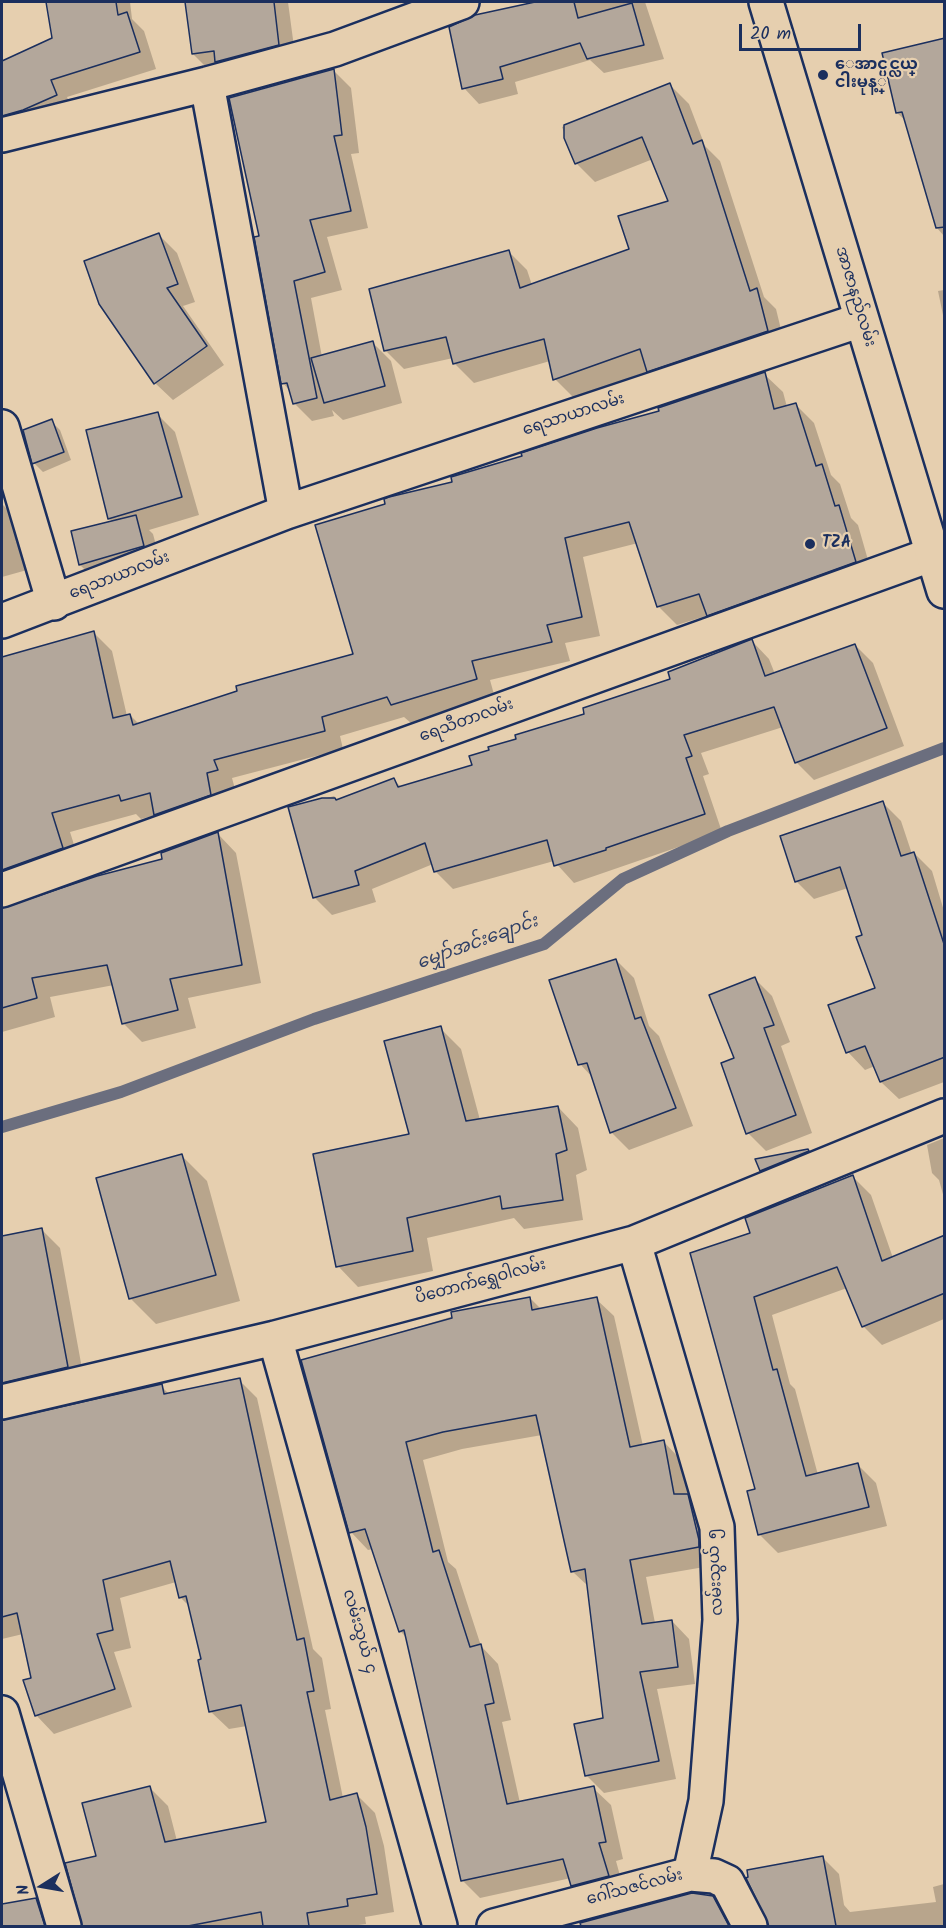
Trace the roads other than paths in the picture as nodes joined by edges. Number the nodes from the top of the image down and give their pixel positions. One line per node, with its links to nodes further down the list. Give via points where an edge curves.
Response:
1 (462, 2): 3 (street, via 335,49)
2 (766, 2): 5 (street, အာဇာနည်လမ်း)
3 (207, 84): 4 (street); 7 (street)
4 (2, 135)
5 (861, 320): 7 (street, ရေသာယာလမ်း); 8 (street, အာဇာနည်လမ်း)
6 (2, 428): 10 (street, ရေသာယာလမ်း)
7 (286, 512): 10 (street, ရေသာယာလမ်း)
8 (933, 554): 9 (street, အာဇာနည်လမ်း); 12 (street, ရေသီတာလမ်း)
9 (945, 591)
10 (54, 603): 11 (street, ရေသာယာလမ်း)
11 (2, 621)
12 (2, 890)
13 (945, 1116): 14 (street, ပိတောက်ရွှေဝါလမ်း)
14 (634, 1243): 15 (street, ပိတောက်ရွှေဝါလမ်း); 18 (street, လမ်းသွယ် ၅, via 717,1527 718,1642 706,1801)
15 (275, 1338): 16 (street, ပိတောက်ရွှေဝါလမ်း); 20 (street, လမ်းသွယ် ၄)
16 (2, 1402)
17 (2, 1713): 19 (street)
18 (690, 1874): 21 (street, ဂေါ်သဇင်လမ်း); 22 (street, ဂေါ်သဇင်လမ်း, via 714,1876 727,1882)
19 (64, 1926)
20 (440, 1926)
21 (494, 1926)
22 (750, 1926)

